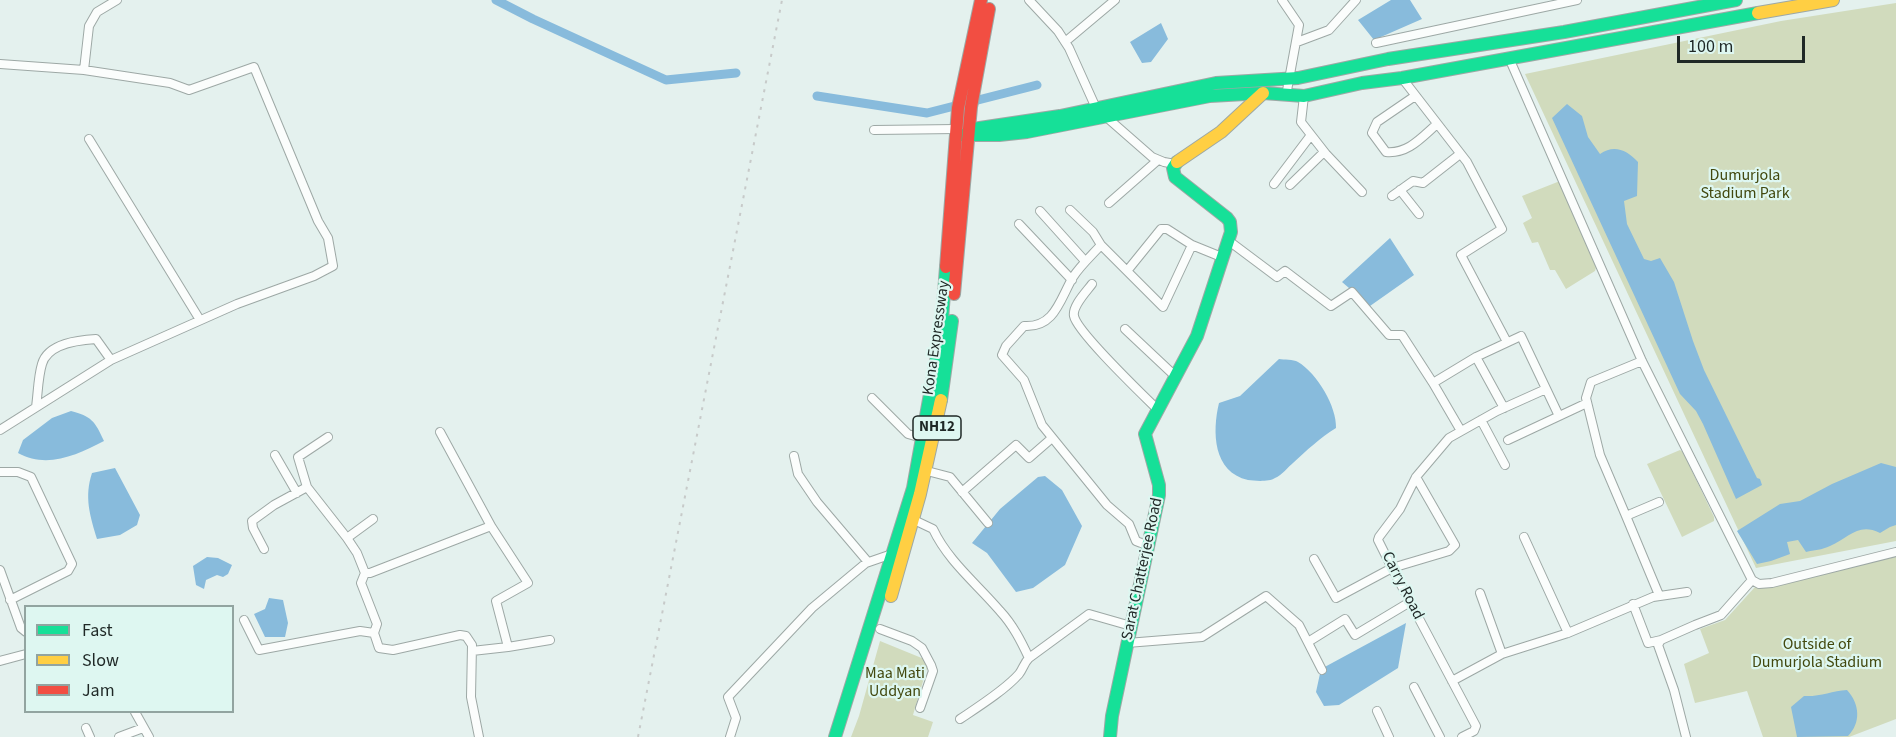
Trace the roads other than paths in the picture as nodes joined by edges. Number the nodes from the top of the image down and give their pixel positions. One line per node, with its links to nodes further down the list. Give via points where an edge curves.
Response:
1 (117, 0): 17 (street, via 97,12 89,26)
2 (981, 0): 20 (main road, Kona Expressway / NH12)
3 (991, 0): 20 (main road, Kona Expressway / NH12)
4 (1029, 0): 12 (street)
5 (1115, 0): 12 (street)
6 (1282, 0): 13 (street, via 1299,25)
7 (1356, 0): 13 (street, via 1329,30)
8 (1577, 0): 14 (street)
9 (1736, 0): 11 (main road)
10 (1833, 0): 15 (main road)
11 (1682, 5): 19 (main road, via 1564,32 1388,58)
12 (1065, 42): 25 (street)
13 (1297, 42): 19 (street)
14 (1376, 43)
15 (1509, 58): 18 (main road); 59 (street)
16 (0, 64): 17 (street)
17 (84, 70): 54 (street, via 170,83 189,90 254,67 328,238 333,266)
18 (1402, 78): 23 (main road); 24 (street)
19 (1289, 79): 22 (street); 25 (main road, via 1216,83)
20 (969, 83): 29 (main road, Kona Expressway / NH12)
21 (1263, 93): 22 (main road); 26 (main road, via 1210,96); 35 (main road, via 1221,132)
22 (1286, 96): 23 (main road)
23 (1304, 96): 30 (street, via 1300,120)
24 (1415, 96): 27 (street); 27 (street, via 1377,122 1372,133 1386,152 1397,153 1410,147)
25 (1096, 108): 26 (street); 29 (main road)
26 (1106, 118): 29 (main road, via 999,135); 34 (street)
27 (1437, 124): 33 (street)
28 (874, 130): 29 (street)
29 (959, 132): 74 (main road, Kona Expressway / NH12, via 941,333); 80 (main road, Kona Expressway / NH12, via 948,369)
30 (1311, 135): 32 (street); 36 (street)
31 (89, 139): 54 (street)
32 (1324, 152): 37 (street); 39 (street)
33 (1460, 154): 38 (street, via 1423,183 1413,181); 56 (street, via 1502,229 1461,255)
34 (1158, 159): 35 (street); 41 (street)
35 (1175, 164): 46 (main road, via 1173,172 1180,183 1230,222)
36 (1274, 184)
37 (1290, 185)
38 (1400, 190): 40 (street); 44 (street)
39 (1362, 192)
40 (1392, 196)
41 (1109, 203)
42 (1070, 210): 47 (street)
43 (1040, 211): 50 (street)
44 (1419, 214)
45 (1019, 224): 52 (street)
46 (1229, 242): 49 (main road, Sarat Chatterjee Road); 61 (street, via 1277,277 1285,271 1331,306 1352,292 1389,335 1402,334)
47 (1101, 245): 50 (street); 51 (street)
48 (1192, 245): 49 (street); 51 (street, via 1161,229); 51 (street, via 1163,307)
49 (1224, 258): 60 (main road, Sarat Chatterjee Road, via 1197,336)
50 (1086, 261): 52 (street)
51 (1127, 271)
52 (1072, 280): 75 (street, via 1050,316 1043,323 1024,326 1002,355 1024,380 1042,425)
53 (1092, 284): 67 (street, via 1074,317 1086,335)
54 (200, 321): 58 (street)
55 (1125, 329): 60 (street)
56 (1507, 342): 57 (street); 62 (street, via 1521,336)
57 (1476, 357): 61 (street); 66 (street)
58 (111, 360): 65 (street); 65 (street, via 96,339 77,340 50,351 42,362)
59 (1642, 361): 64 (street, via 1591,382); 103 (street)
60 (1175, 376): 67 (main road, Sarat Chatterjee Road)
61 (1433, 383): 71 (street)
62 (1546, 389): 66 (street, Carry Road); 68 (street)
63 (872, 398): 74 (street, via 908,434)
64 (1587, 403): 68 (street); 87 (street, via 1600,454)
65 (36, 407): 70 (street)
66 (1504, 408): 69 (street, Carry Road)
67 (1157, 409): 94 (main road, Sarat Chatterjee Road, via 1145,434 1159,485)
68 (1559, 416): 76 (street)
69 (1481, 420): 71 (street, Carry Road); 79 (street)
70 (0, 430)
71 (1461, 431): 82 (street, Carry Road, via 1449,438)
72 (440, 432): 91 (street)
73 (328, 437): 83 (street, via 298,457)
74 (922, 438): 97 (main road, Kona Expressway / NH12, via 913,488)
75 (1052, 438): 84 (street, via 1029,458 1016,445); 94 (street, via 1107,505 1128,524 1136,541)
76 (1508, 440)
77 (275, 455): 85 (street)
78 (794, 456): 99 (street, via 798,474 817,502)
79 (1505, 465)
80 (927, 471): 84 (street, via 950,477); 89 (main road, Kona Expressway / NH12)
81 (0, 472): 107 (street, via 32,477 72,564 68,571)
82 (1416, 477): 100 (street, Carry Road, via 1378,540); 100 (street, via 1455,545 1449,551)
83 (307, 487): 85 (street); 93 (street)
84 (962, 492): 90 (street)
85 (297, 493): 95 (street, via 252,521)
86 (1659, 502): 87 (street)
87 (1626, 516): 106 (street)
88 (373, 519): 93 (street)
89 (914, 520): 112 (main road, Kona Expressway / NH12); 124 (street, via 933,529 941,547 1015,629)
90 (988, 523)
91 (491, 526): 102 (street); 120 (street, via 528,581 496,602)
92 (1524, 537): 115 (street)
93 (347, 538): 102 (street)
94 (1149, 546): 111 (main road, Sarat Chatterjee Road)
95 (264, 549)
96 (1896, 552): 103 (street, via 1772,583)
97 (892, 554): 99 (street); 139 (main road, Kona Expressway / NH12)
98 (1314, 559): 100 (street, via 1336,598)
99 (868, 562): 138 (street, via 812,608 728,697 736,718)
100 (1392, 568): 108 (street, Carry Road)
101 (0, 570): 107 (street)
102 (365, 573): 114 (street, via 361,583 376,624)
103 (1752, 580): 117 (street, via 1721,615)
104 (1687, 592): 106 (street)
105 (1480, 593): 122 (street)
106 (1659, 595): 109 (street)
107 (10, 600): 113 (street)
108 (1410, 602): 118 (street, via 1355,635 1345,619); 127 (street, Carry Road)
109 (1633, 604): 115 (street); 117 (street, via 1648,642)
110 (244, 620): 114 (street, via 259,650 360,632)
111 (1131, 626): 119 (main road, Sarat Chatterjee Road); 124 (street, via 1089,614)
112 (880, 629): 129 (street, via 922,648 931,665 933,671); 140 (main road, Kona Expressway / NH12)
113 (24, 630)
114 (375, 633): 121 (street, via 379,648 393,650 460,635 466,636)
115 (1568, 633): 122 (street)
116 (550, 640): 120 (street)
117 (1661, 640): 145 (street, via 1658,645)
118 (1308, 642): 119 (street, via 1299,625 1266,596 1202,637); 126 (street)
119 (1127, 643): 141 (main road, Sarat Chatterjee Road)
120 (508, 647): 121 (street)
121 (472, 651): 137 (street, via 471,697)
122 (1503, 654): 127 (street)
123 (24, 655): 125 (street)
124 (1029, 658): 132 (street, via 1020,673)
125 (0, 661)
126 (1322, 670)
127 (1452, 681): 134 (street, Carry Road)
128 (1414, 687): 143 (street)
129 (920, 708)
130 (1377, 711): 142 (street)
131 (136, 713): 133 (street)
132 (960, 719)
133 (143, 728): 135 (street); 136 (street)
134 (1478, 733): 144 (street, Carry Road)
135 (119, 737)
136 (149, 737)
137 (479, 737)
138 (730, 737)
139 (835, 737)
140 (845, 737)
141 (1110, 737)
142 (1389, 737)
143 (1440, 737)
144 (1462, 737)
145 (1686, 737)

